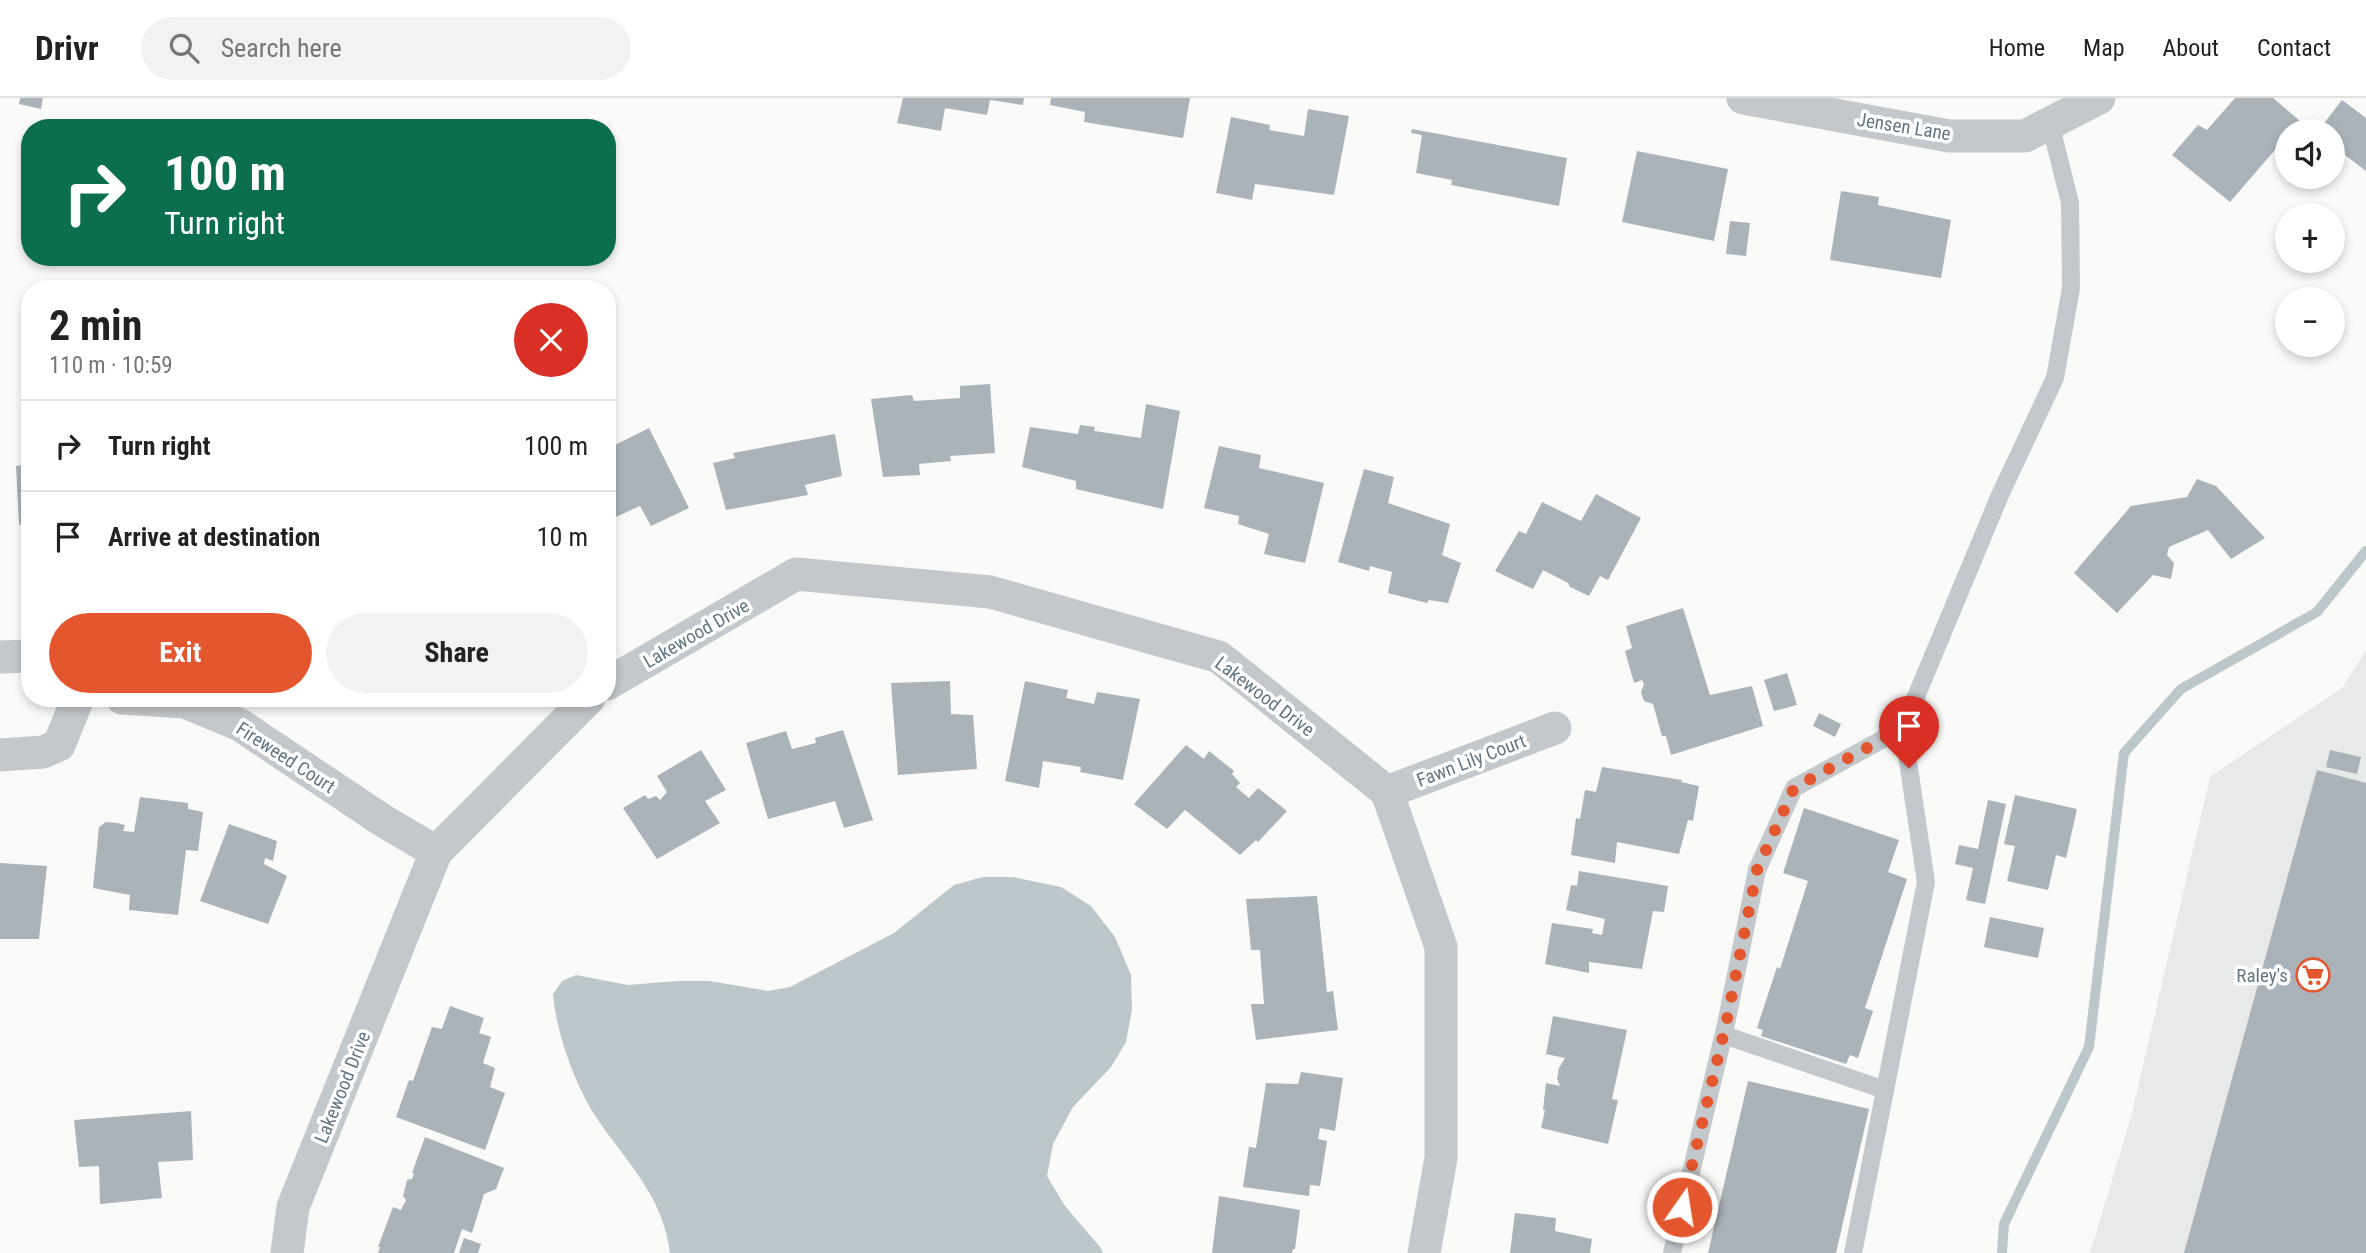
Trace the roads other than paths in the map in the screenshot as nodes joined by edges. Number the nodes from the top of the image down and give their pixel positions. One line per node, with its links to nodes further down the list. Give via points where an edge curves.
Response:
1 (1743, 98): 3 (street, Jensen Lane, via 1949,136)
2 (2099, 98): 3 (street)
3 (2038, 130): 11 (lane, via 2070,203 2071,288 2055,378 1995,507)
4 (21, 656): 5 (street)
5 (0, 657)
6 (616, 679): 13 (street, Lakewood Drive, via 796,574 990,592 1219,657)
7 (74, 707): 12 (street, via 59,746 43,752)
8 (197, 707): 14 (street, Fireweed Court, via 240,725)
9 (580, 707): 14 (street, Lakewood Drive)
10 (1555, 728): 13 (street, Fawn Lily Court)
11 (1903, 728): 15 (lane, via 1794,788 1757,870); 16 (lane, via 1926,882)
12 (0, 755)
13 (1387, 792): 18 (street, via 1441,947 1441,1158)
14 (436, 852): 17 (street, Lakewood Drive, via 293,1207)
15 (1724, 1035): 16 (lane); 19 (lane)
16 (1885, 1090): 20 (lane)
17 (287, 1253)
18 (1424, 1253)
19 (1672, 1253)
20 (1853, 1253)

